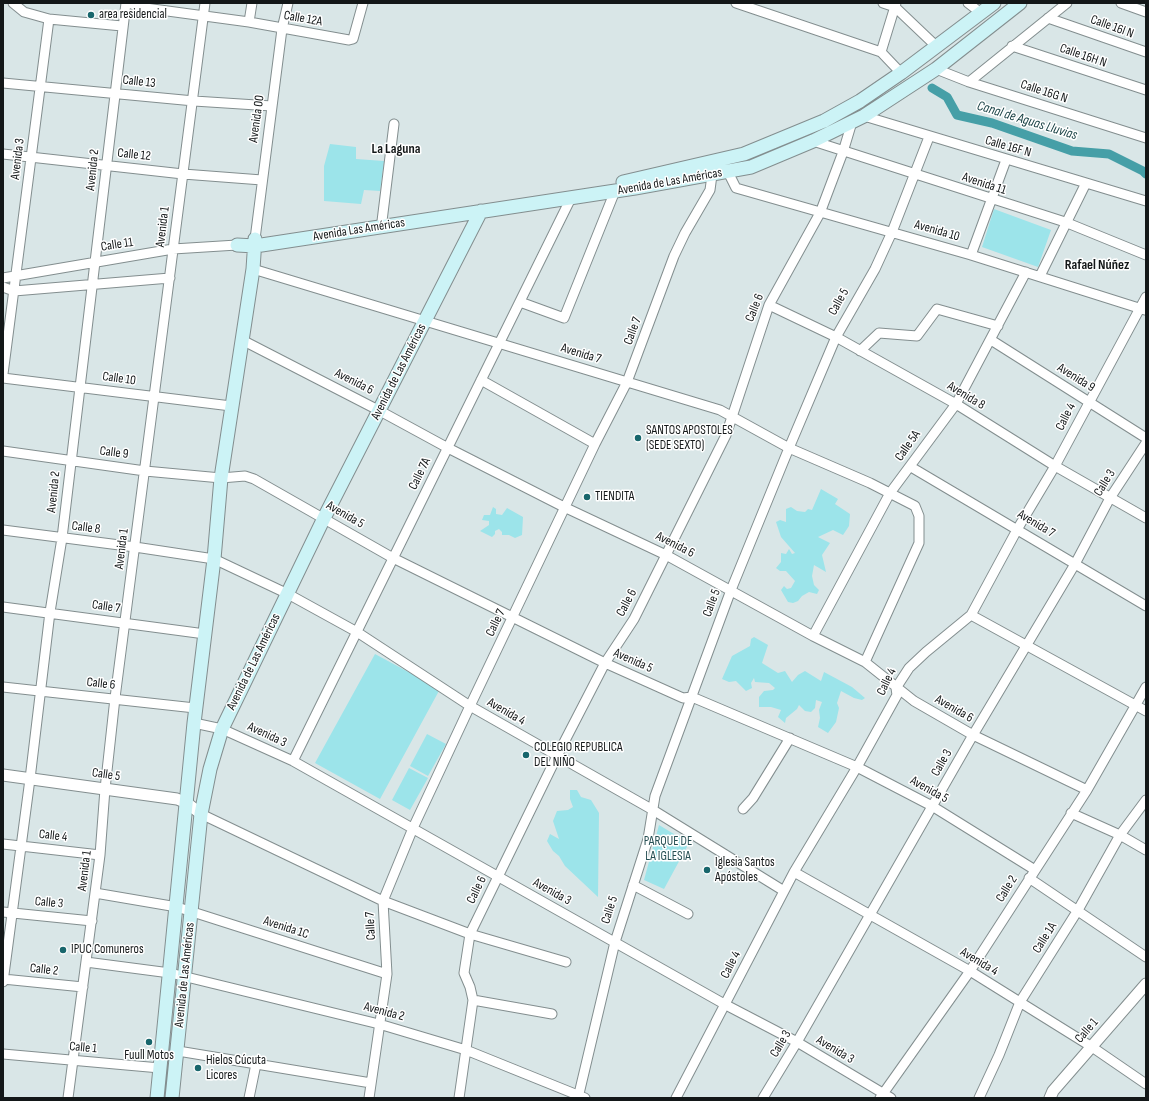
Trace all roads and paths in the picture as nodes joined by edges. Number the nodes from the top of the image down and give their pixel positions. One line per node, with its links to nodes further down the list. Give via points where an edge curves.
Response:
1 (13, 3): 20 (street, via 24,12)
2 (126, 3): 22 (street, Avenida 2)
3 (130, 3): 18 (street, Calle 12A, via 138,7)
4 (206, 3): 18 (street, Avenida 1)
5 (252, 3): 21 (street)
6 (288, 3): 23 (street, Avenida 00)
7 (363, 3): 23 (street, Calle 12A, via 353,39 345,40)
8 (736, 3): 26 (street)
9 (883, 3): 15 (street)
10 (968, 3): 17 (street)
11 (994, 3): 17 (main road, Avenida de Las Américas)
12 (1020, 3): 29 (main road, Avenida de Las Américas)
13 (1067, 3): 19 (street)
14 (1121, 3): 16 (street)
15 (896, 5): 24 (street); 26 (street)
16 (1146, 12)
17 (981, 13): 24 (main road, Avenida de Las Américas)
18 (204, 16): 21 (street, Calle 12A); 37 (street, Avenida 1)
19 (1048, 18): 25 (street); 27 (street, Calle 16I N)
20 (49, 19): 22 (street); 34 (street, Avenida 3)
21 (249, 22): 23 (street, Calle 12A)
22 (122, 26): 36 (street, Avenida 2)
23 (282, 29): 38 (street, Avenida 00)
24 (936, 46): 28 (main road, Avenida de Las Américas)
25 (1012, 46): 32 (street); 35 (street, Calle 16H N)
26 (881, 52): 30 (street)
27 (1146, 52)
28 (925, 55): 29 (main road, via 927,65); 30 (main road, Avenida de Las Américas)
29 (936, 68): 31 (main road, Avenida de Las Américas); 32 (street, Calle 16G N)
30 (904, 71): 31 (main road, via 917,72); 61 (main road, Avenida de Las Américas, via 860,101 824,121 744,154 614,184)
31 (919, 80): 39 (main road, Avenida de Las Américas)
32 (969, 82): 42 (street, Calle 16G N)
33 (3, 83): 34 (street, Calle 13)
34 (40, 86): 36 (street, Calle 13); 46 (street, Avenida 3)
35 (1146, 90)
36 (114, 93): 37 (street, Calle 13); 48 (street, Avenida 2)
37 (194, 101): 38 (street, Calle 13); 50 (street, Avenida 1)
38 (272, 106): 53 (street, Avenida 00)
39 (858, 119): 41 (street, Calle 16F N); 43 (main road, Avenida de Las Américas); 44 (street, Calle 6)
40 (394, 124): 61 (street)
41 (929, 137): 47 (street, Calle 16F N); 52 (street, Calle 5)
42 (1146, 138)
43 (813, 141): 44 (street, Avenida 11); 49 (main road, Avenida de Las Américas, via 750,167)
44 (843, 152): 52 (street, Avenida 11); 60 (street, Calle 6)
45 (3, 154): 46 (street, Calle 12)
46 (31, 158): 48 (street, Calle 12); 72 (street, Avenida 3)
47 (1006, 160): 54 (street, Calle 16F N); 57 (street)
48 (106, 165): 50 (street, Calle 12); 69 (street, Avenida 2)
49 (728, 172): 51 (main road, Avenida de Las Américas); 60 (street, Avenida 10, via 736,188)
50 (183, 174): 53 (street, Calle 12); 66 (street, Avenida 1)
51 (712, 175): 55 (main road, Avenida de Las Américas); 93 (street, Calle 7, via 710,190 674,256)
52 (914, 175): 57 (street, Avenida 11); 63 (street, Calle 5)
53 (262, 180): 64 (street, Avenida 00)
54 (1086, 183): 58 (street, Calle 16F N); 62 (street)
55 (615, 191): 56 (main road, Avenida de Las Américas); 80 (street, via 564,318)
56 (571, 198): 59 (main road, Avenida de Las Américas); 80 (street, Calle 7A)
57 (991, 200): 62 (street, Avenida 11); 67 (street)
58 (1146, 202)
59 (481, 211): 64 (main road, Avenida Las Américas); 83 (main road, Avenida de Las Américas)
60 (820, 213): 63 (street, Avenida 10); 81 (street, Calle 6)
61 (382, 221): 64 (main road, Avenida de Las Américas)
62 (1065, 222): 68 (street, Avenida 11); 73 (street)
63 (892, 232): 67 (street, Avenida 10); 85 (street, Calle 5, via 875,269)
64 (255, 242): 65 (main road, Avenida de Las Américas); 70 (main road, Avenida de Las Américas)
65 (237, 245): 66 (street, Calle 11)
66 (173, 249): 69 (street, Calle 11); 75 (street, Avenida 1)
67 (971, 255): 71 (street, Avenida 10)
68 (1146, 255)
69 (96, 261): 72 (street, Calle 11); 76 (street, Avenida 2)
70 (253, 269): 83 (street, Avenida 7); 86 (main road, Avenida de Las Américas)
71 (1026, 272): 73 (street, Avenida 10); 84 (street, Calle 5A)
72 (16, 275): 74 (street, Calle 11); 78 (street, Avenida 3)
73 (1040, 276): 82 (street, Avenida 10)
74 (3, 278)
75 (170, 278): 76 (street); 95 (street, Avenida 1)
76 (93, 284): 78 (street); 94 (street, Avenida 2)
77 (3, 287): 78 (street)
78 (14, 291): 90 (street, Avenida 3)
79 (1146, 297): 82 (street, Calle 4)
80 (520, 302): 88 (street, Calle 7A)
81 (769, 305): 85 (street, Avenida 8); 100 (street, Calle 6)
82 (1143, 309): 96 (street, Calle 4)
83 (426, 320): 88 (street, Avenida 7); 99 (main road, Avenida de Las Américas)
84 (998, 326): 87 (street, Calle 5A); 89 (street, via 937,309 917,336 879,333)
85 (836, 337): 89 (street, Avenida 8); 105 (street, Calle 5)
86 (242, 340): 98 (main road, Avenida de Las Américas); 99 (street, Avenida 6)
87 (991, 340): 96 (street, Avenida 9); 97 (street, Calle 5A)
88 (500, 343): 92 (street, Calle 7A); 93 (street, Avenida 7)
89 (860, 351): 97 (street, Avenida 8)
90 (3, 374)
91 (3, 378): 94 (street, Calle 10)
92 (481, 380): 103 (street); 104 (street, Calle 7A)
93 (628, 382): 100 (street, Avenida 7); 103 (street, Calle 7)
94 (80, 387): 95 (street, Calle 10); 107 (street, Avenida 2)
95 (153, 397): 98 (street, Calle 10); 110 (street, Avenida 1)
96 (1088, 401): 101 (street, Avenida 9); 109 (street, Calle 4)
97 (956, 404): 108 (street, Calle 5A); 109 (street, Avenida 8)
98 (231, 406): 111 (main road, Avenida de Las Américas)
99 (380, 411): 104 (street, Avenida 6); 115 (main road, Avenida de Las Américas)
100 (732, 416): 105 (street, Avenida 7); 121 (street, Calle 6, via 726,434)
101 (1146, 438)
102 (1146, 443): 113 (street, Calle 3)
103 (595, 444): 114 (street, Calle 7)
104 (448, 448): 114 (street, Avenida 6); 122 (street, Calle 7A)
105 (790, 448): 112 (street, Avenida 7); 125 (street, Calle 5)
106 (3, 451): 107 (street, Calle 9)
107 (70, 461): 110 (street, Calle 9); 119 (street, Avenida 2)
108 (911, 466): 112 (street, Calle 5A); 117 (street, Avenida 7)
109 (1055, 466): 113 (street, Avenida 8); 117 (street, Calle 4)
110 (145, 471): 111 (street, Calle 9); 120 (street, Avenida 1)
111 (221, 478): 115 (street, Avenida 5, via 241,476 254,479); 123 (main road, Avenida de Las Américas)
112 (890, 493): 135 (street, Calle 5A); 137 (street, Avenida 7, via 915,506 919,516 919,544)
113 (1110, 498): 116 (street, Avenida 8); 124 (street, Calle 3)
114 (564, 507): 121 (street, Avenida 6); 131 (street, Calle 7)
115 (324, 518): 122 (street, Avenida 5); 126 (main road, Avenida de Las Américas)
116 (1146, 518)
117 (1018, 528): 124 (street, Avenida 7); 130 (street, Calle 4)
118 (3, 530): 119 (street, Calle 8)
119 (62, 538): 120 (street, Calle 8); 129 (street, Avenida 2)
120 (135, 547): 123 (street, Calle 8); 132 (street, Avenida 1)
121 (666, 555): 125 (street, Avenida 6); 138 (street, Calle 6, via 634,619)
122 (393, 558): 131 (street, Avenida 5); 133 (street, Calle 7A)
123 (214, 559): 126 (street, Avenida 4); 134 (main road, Avenida de Las Américas)
124 (1075, 564): 127 (street, Avenida 7); 136 (street, Calle 3)
125 (731, 590): 135 (street, Avenida 6); 143 (street, Calle 5)
126 (288, 594): 133 (street, Avenida 4); 150 (main road, Avenida de Las Américas)
127 (1146, 606)
128 (3, 607): 129 (street, Calle 7)
129 (50, 612): 132 (street, Calle 7); 142 (street, Avenida 2)
130 (970, 615): 136 (street); 141 (street, Calle 4, via 914,663)
131 (513, 618): 138 (street, Avenida 5); 145 (street, Calle 7)
132 (126, 623): 134 (street, Calle 7); 144 (street, Avenida 1)
133 (357, 632): 145 (street, Avenida 4); 154 (street, Calle 7A)
134 (205, 634): 147 (main road, Avenida de Las Américas)
135 (813, 636): 137 (street, Avenida 6)
136 (1026, 646): 146 (street); 151 (street, Calle 3)
137 (865, 662): 141 (street, Avenida 6)
138 (606, 664): 143 (street, Avenida 5, via 683,698); 153 (street, Calle 6)
139 (3, 687): 142 (street, Calle 6)
140 (1146, 687): 146 (street, Calle 2)
141 (896, 688): 151 (street, Avenida 6); 155 (street, Calle 4, via 897,695)
142 (41, 691): 144 (street, Calle 6); 157 (street, Avenida 2)
143 (692, 697): 152 (street, Avenida 5); 164 (street, Calle 5, via 655,796)
144 (115, 698): 147 (street, Calle 6); 158 (street, Avenida 1)
145 (470, 706): 153 (street, Avenida 4); 167 (street, Calle 7)
146 (1136, 706): 148 (street); 159 (street, Calle 2)
147 (196, 708): 149 (main road, Avenida de Las Américas)
148 (1146, 711)
149 (194, 723): 150 (street, Avenida 3); 161 (main road, Avenida de Las Américas)
150 (222, 729): 154 (street, Avenida 3); 166 (main road, Avenida de Las Américas, via 210,769)
151 (973, 735): 159 (street, Avenida 6); 162 (street, Calle 3)
152 (790, 738): 155 (street, Avenida 5); 163 (street, via 753,798)
153 (557, 756): 164 (street, Avenida 4); 175 (street, Calle 6)
154 (293, 761): 167 (street, Avenida 3)
155 (857, 767): 162 (street, Avenida 5); 174 (street, Calle 4)
156 (3, 775): 157 (street, Calle 5)
157 (30, 779): 158 (street, Calle 5); 170 (street, Avenida 2)
158 (105, 789): 161 (street, Calle 5, via 177,799); 172 (street, Avenida 1)
159 (1086, 790): 165 (street, Calle 2)
160 (1146, 800): 168 (street, Calle 1A)
161 (187, 803): 166 (street, Calle 5); 181 (main road, Avenida de Las Américas)
162 (932, 806): 173 (street, Avenida 5); 186 (street, Calle 3)
163 (743, 809)
164 (653, 810): 177 (street, Calle 5, via 648,839); 178 (street, Avenida 4)
165 (1071, 813): 168 (street); 173 (street, Calle 2)
166 (201, 814): 180 (street); 183 (main road, Avenida de Las Américas)
167 (413, 828): 175 (street, Avenida 3); 180 (street, Calle 7)
168 (1120, 835): 171 (street); 182 (street, Calle 1A)
169 (3, 844): 170 (street, Calle 4)
170 (21, 846): 172 (street, Calle 4); 184 (street, Avenida 2)
171 (1146, 850)
172 (100, 855): 179 (street, Avenida 1)
173 (1035, 870): 176 (street, Calle 2)
174 (794, 872): 178 (street, Calle 4); 186 (street, Avenida 4)
175 (498, 876): 188 (street, Calle 6); 189 (street, Avenida 3)
176 (1029, 878): 182 (street); 193 (street, Calle 2)
177 (633, 885): 185 (street); 189 (street, Calle 5)
178 (784, 891): 203 (street, Calle 4)
179 (95, 893): 181 (street, Avenida 1C); 187 (street, Avenida 1)
180 (383, 901): 188 (street); 195 (street, Calle 7)
181 (177, 907): 183 (street, Avenida 1C); 194 (main road, Avenida de Las Américas)
182 (1078, 910): 190 (street); 202 (street, Calle 1A)
183 (191, 912): 195 (street, Avenida 1C); 196 (main road, Avenida de Las Américas)
184 (8, 913): 187 (street, Calle 3); 197 (street, Avenida 2)
185 (688, 914)
186 (870, 914): 193 (street, Avenida 4); 206 (street, Calle 3)
187 (92, 920): 191 (street, Avenida 1)
188 (470, 934): 192 (street); 201 (street, Calle 6, via 464,973)
189 (615, 942): 203 (street, Avenida 3); 217 (street, Calle 5)
190 (1146, 957)
191 (86, 962): 194 (street, Avenida 2); 199 (street, Avenida 1)
192 (566, 962)
193 (970, 972): 202 (street, Avenida 4); 216 (street, Calle 2)
194 (170, 973): 196 (street, Avenida 2); 213 (main road, Avenida de Las Américas)
195 (387, 974): 205 (street, Calle 7)
196 (185, 977): 205 (street, Avenida 2); 209 (main road, Avenida de Las Américas)
197 (3, 979): 198 (street, Avenida 2); 199 (street, Calle 2)
198 (3, 982)
199 (83, 987): 211 (street, Avenida 1)
200 (1145, 988): 207 (street, Calle 1)
201 (473, 1000): 204 (street); 208 (street, Calle 6)
202 (1020, 1002): 207 (street, Avenida 4); 226 (street, Calle 1A, via 999,1055)
203 (726, 1005): 206 (street, Avenida 3); 224 (street, Calle 4)
204 (552, 1014)
205 (379, 1024): 208 (street, Avenida 2); 214 (street, Calle 7)
206 (797, 1042): 216 (street, Avenida 3); 225 (street, Calle 3)
207 (1092, 1046): 215 (street, Avenida 4); 227 (street, Calle 1)
208 (466, 1050): 217 (street, Avenida 2); 223 (street, Calle 6)
209 (178, 1051): 212 (street); 220 (main road, Avenida de Las Américas)
210 (3, 1054): 211 (street, Calle 1)
211 (73, 1061): 213 (street, Calle 1); 218 (street, Avenida 1)
212 (256, 1064): 214 (street); 221 (street)
213 (160, 1068): 219 (main road, Avenida de Las Américas)
214 (371, 1083): 222 (street, Calle 7)
215 (1146, 1084)
216 (885, 1096)
217 (580, 1097)
218 (68, 1098)
219 (157, 1098)
220 (172, 1098)
221 (249, 1098)
222 (369, 1098)
223 (459, 1098)
224 (676, 1098)
225 (763, 1098)
226 (978, 1098)
227 (1050, 1098)

